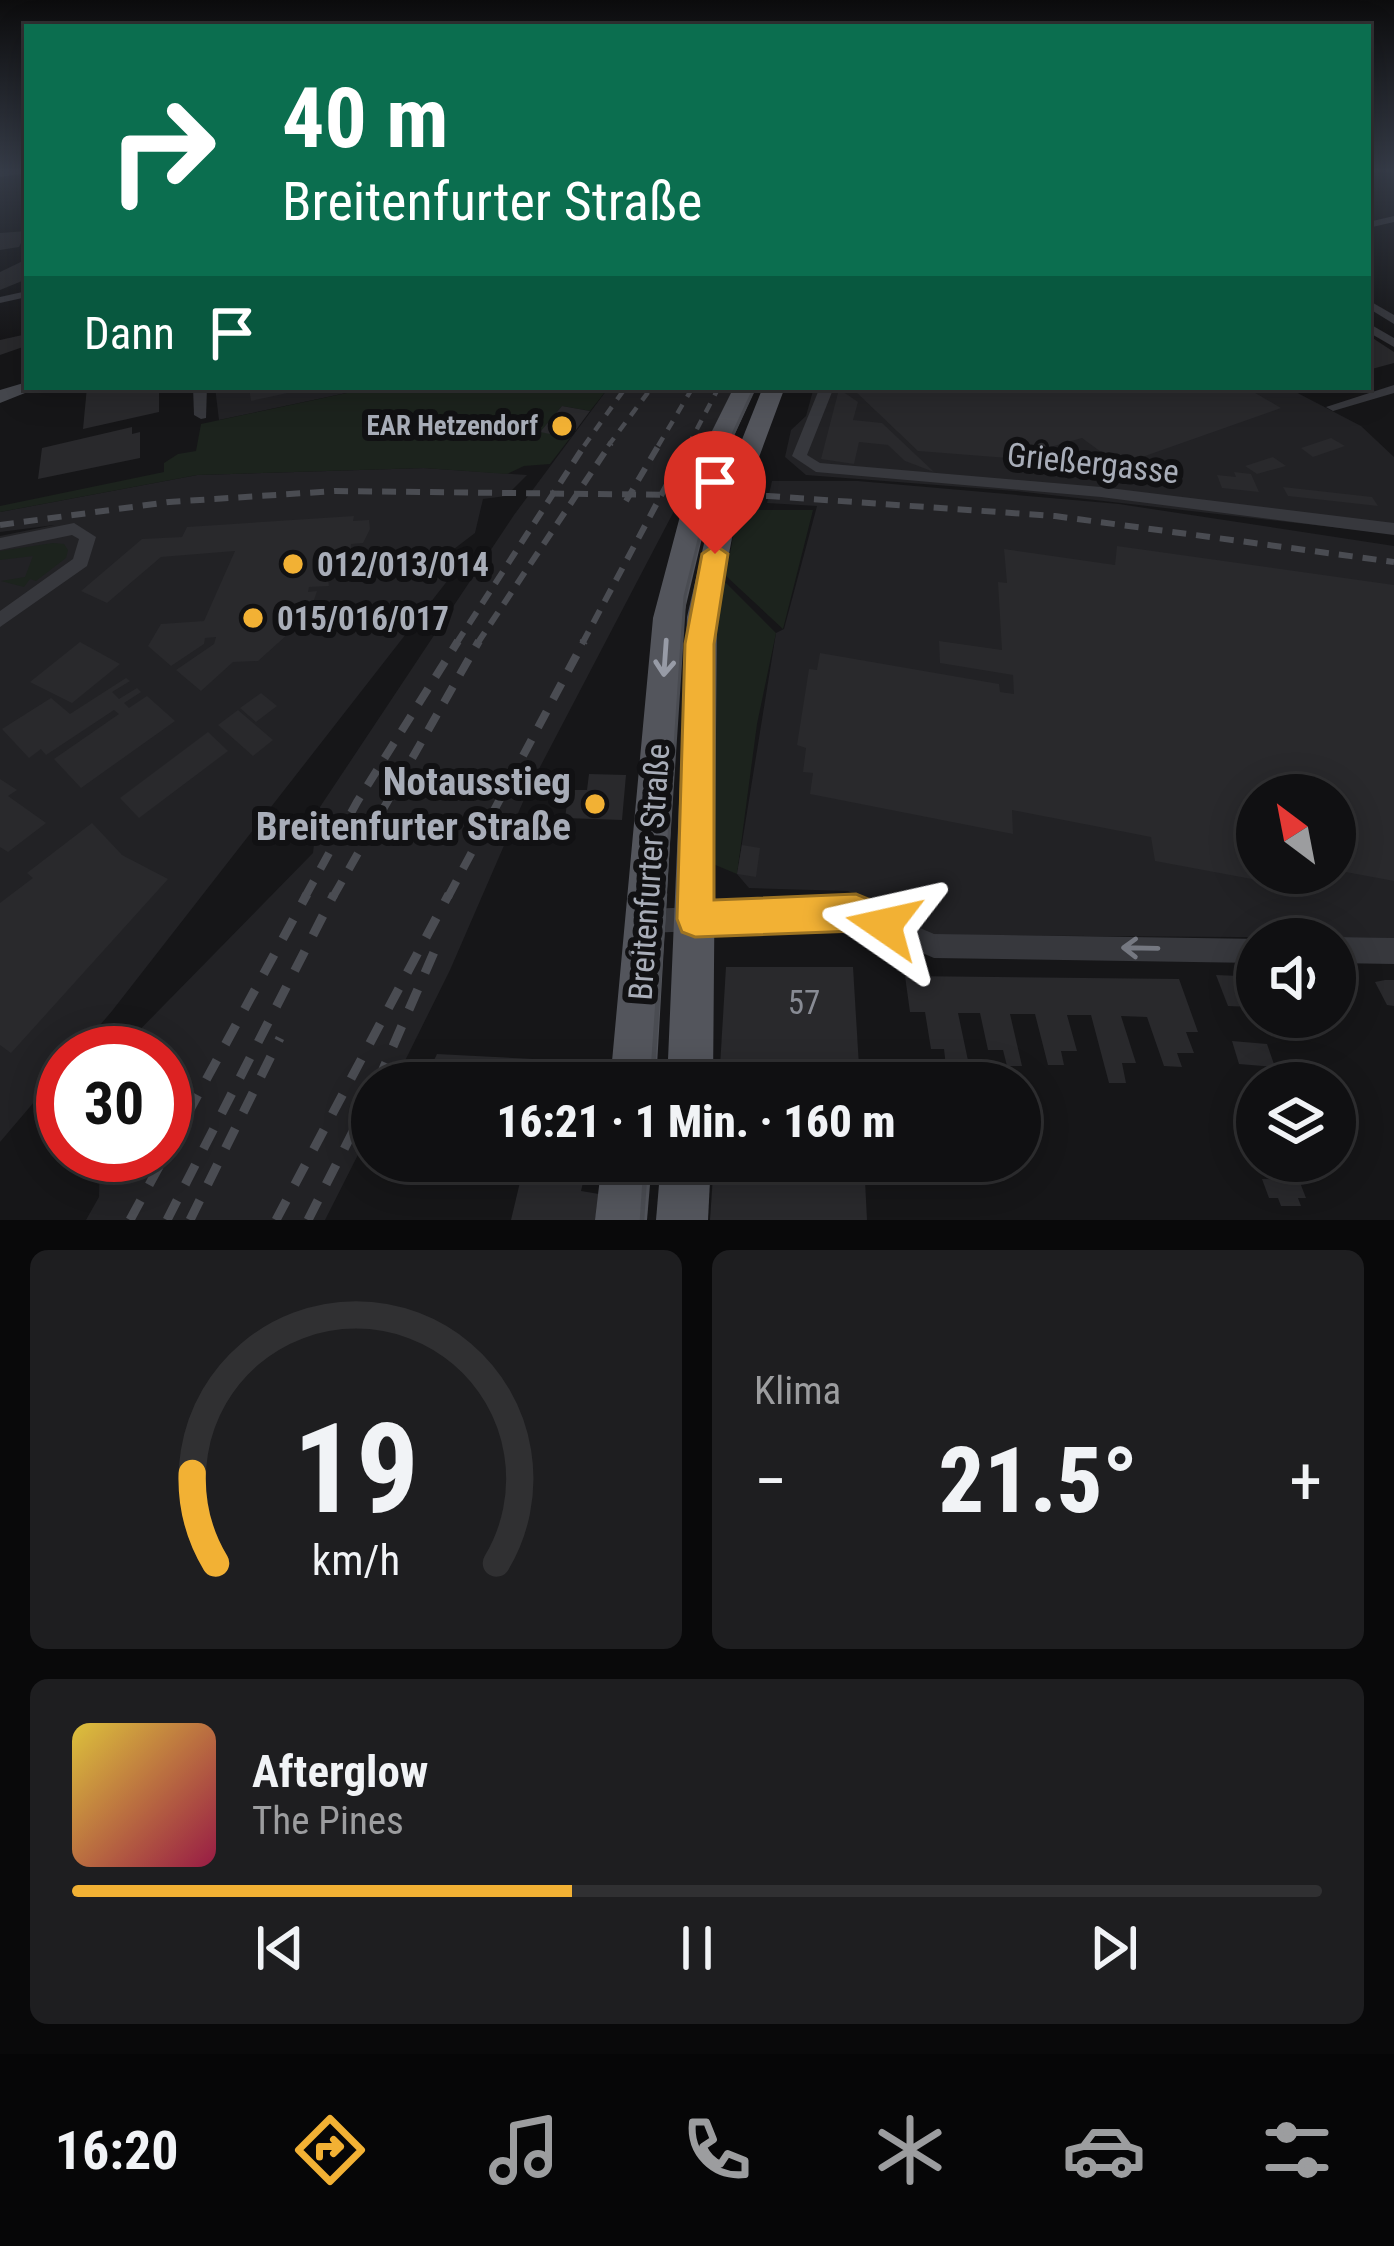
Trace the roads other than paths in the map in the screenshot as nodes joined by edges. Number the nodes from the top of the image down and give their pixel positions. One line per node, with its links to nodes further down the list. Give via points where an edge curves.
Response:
1 (1394, 388): 6 (street)
2 (200, 390): 7 (street)
3 (744, 390): 12 (main road, Breitenfurter Straße, one-way to 12, via 705,471 668,618)
4 (773, 390): 11 (main road, Breitenfurter Straße, via 728,505 703,617)
5 (826, 390): 8 (street, Grießergasse, via 800,459 824,468)
6 (1333, 407)
7 (201, 415)
8 (1394, 529)
9 (0, 544): 10 (street, via 74,530 88,537 81,562)
10 (0, 620)
11 (695, 919): 12 (street); 13 (street, one-way to 11, via 934,946 856,913); 17 (main road, Breitenfurter Straße)
12 (646, 921): 16 (main road, Breitenfurter Straße)
13 (1236, 950)
14 (1356, 950): 15 (street)
15 (1394, 951)
16 (635, 1062)
17 (691, 1062)
18 (625, 1182): 20 (main road)
19 (685, 1182): 21 (main road)
20 (621, 1220)
21 (682, 1220)

